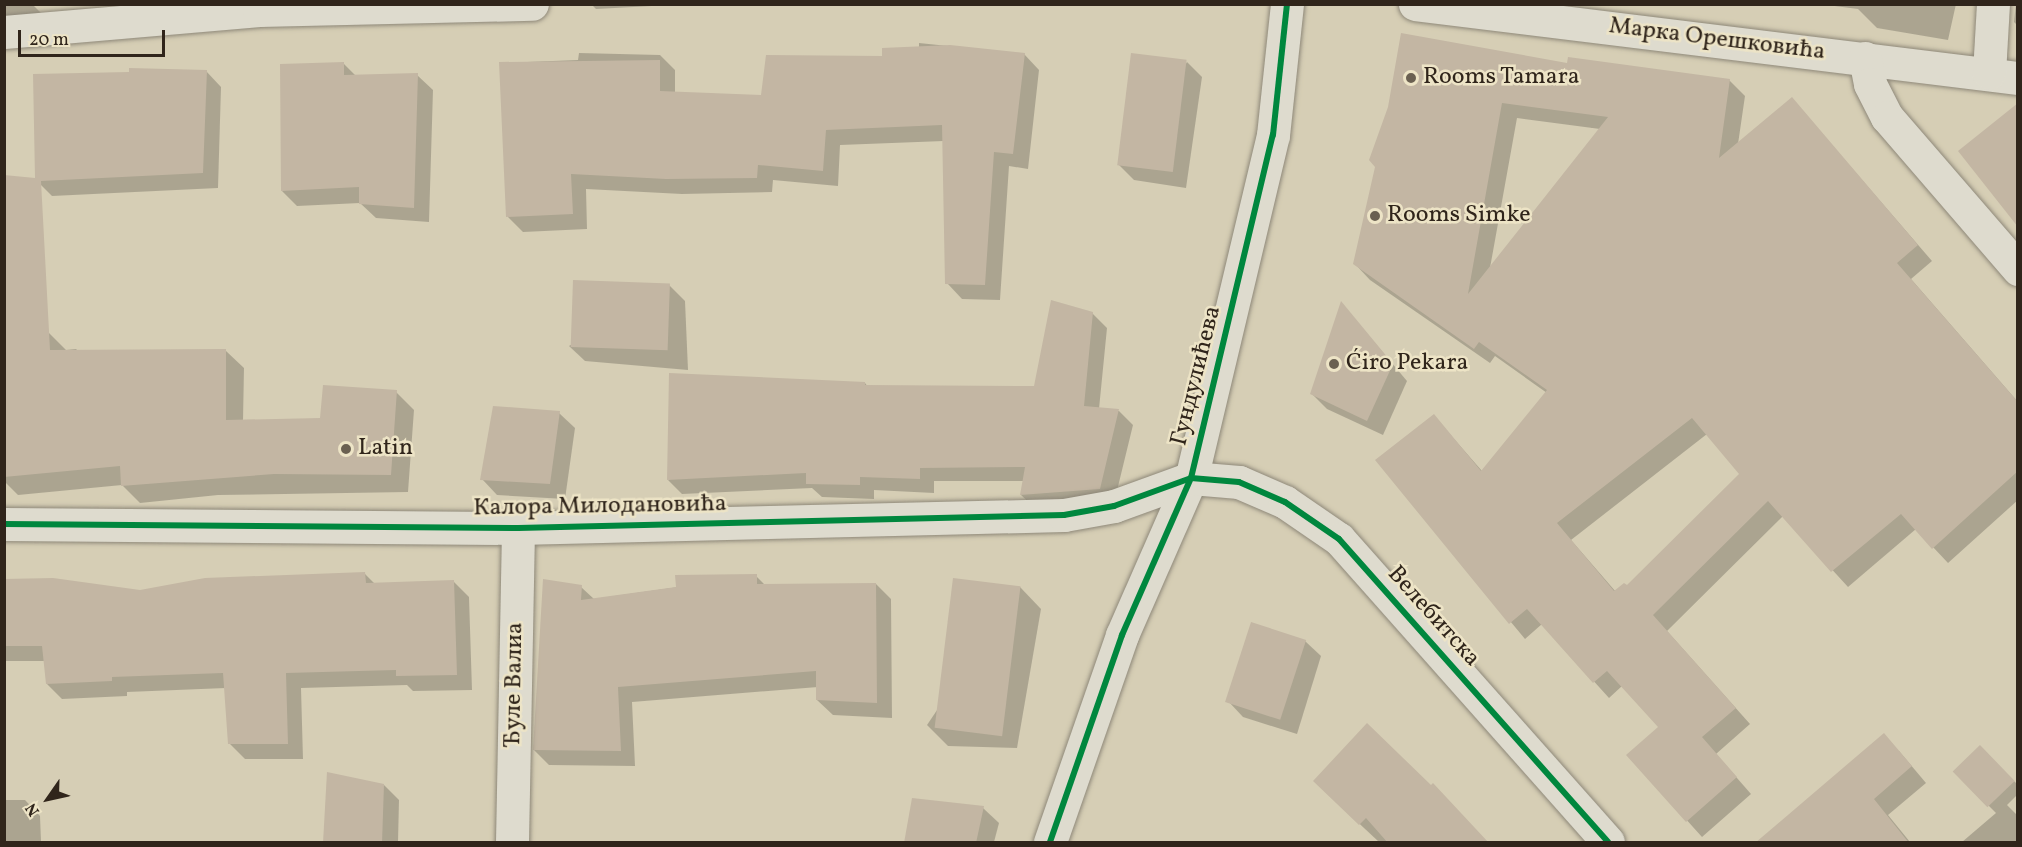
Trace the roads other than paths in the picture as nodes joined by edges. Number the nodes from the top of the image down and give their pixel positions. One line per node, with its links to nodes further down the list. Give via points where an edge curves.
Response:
1 (532, 4): 5 (street, via 259,10)
2 (1287, 4): 9 (street, Гундулићева, via 1273,135)
3 (1415, 4): 6 (street, Марка Орешковића)
4 (1993, 4): 7 (street)
5 (4, 32)
6 (1865, 58): 7 (street, Марка Орешковића); 8 (street, via 1870,84 1887,117)
7 (2003, 75)
8 (2018, 268)
9 (1191, 478): 11 (street, Калора Милодановића, via 1114,506 1064,515); 13 (street, Гундулићева, via 1122,635); 14 (street, Велебитска, via 1239,482 1285,502 1339,539)
10 (4, 524): 11 (street, Калора Милодановића)
11 (518, 528): 12 (street, Ђуле Валиа)
12 (512, 843)
13 (1050, 843)
14 (1608, 843)

